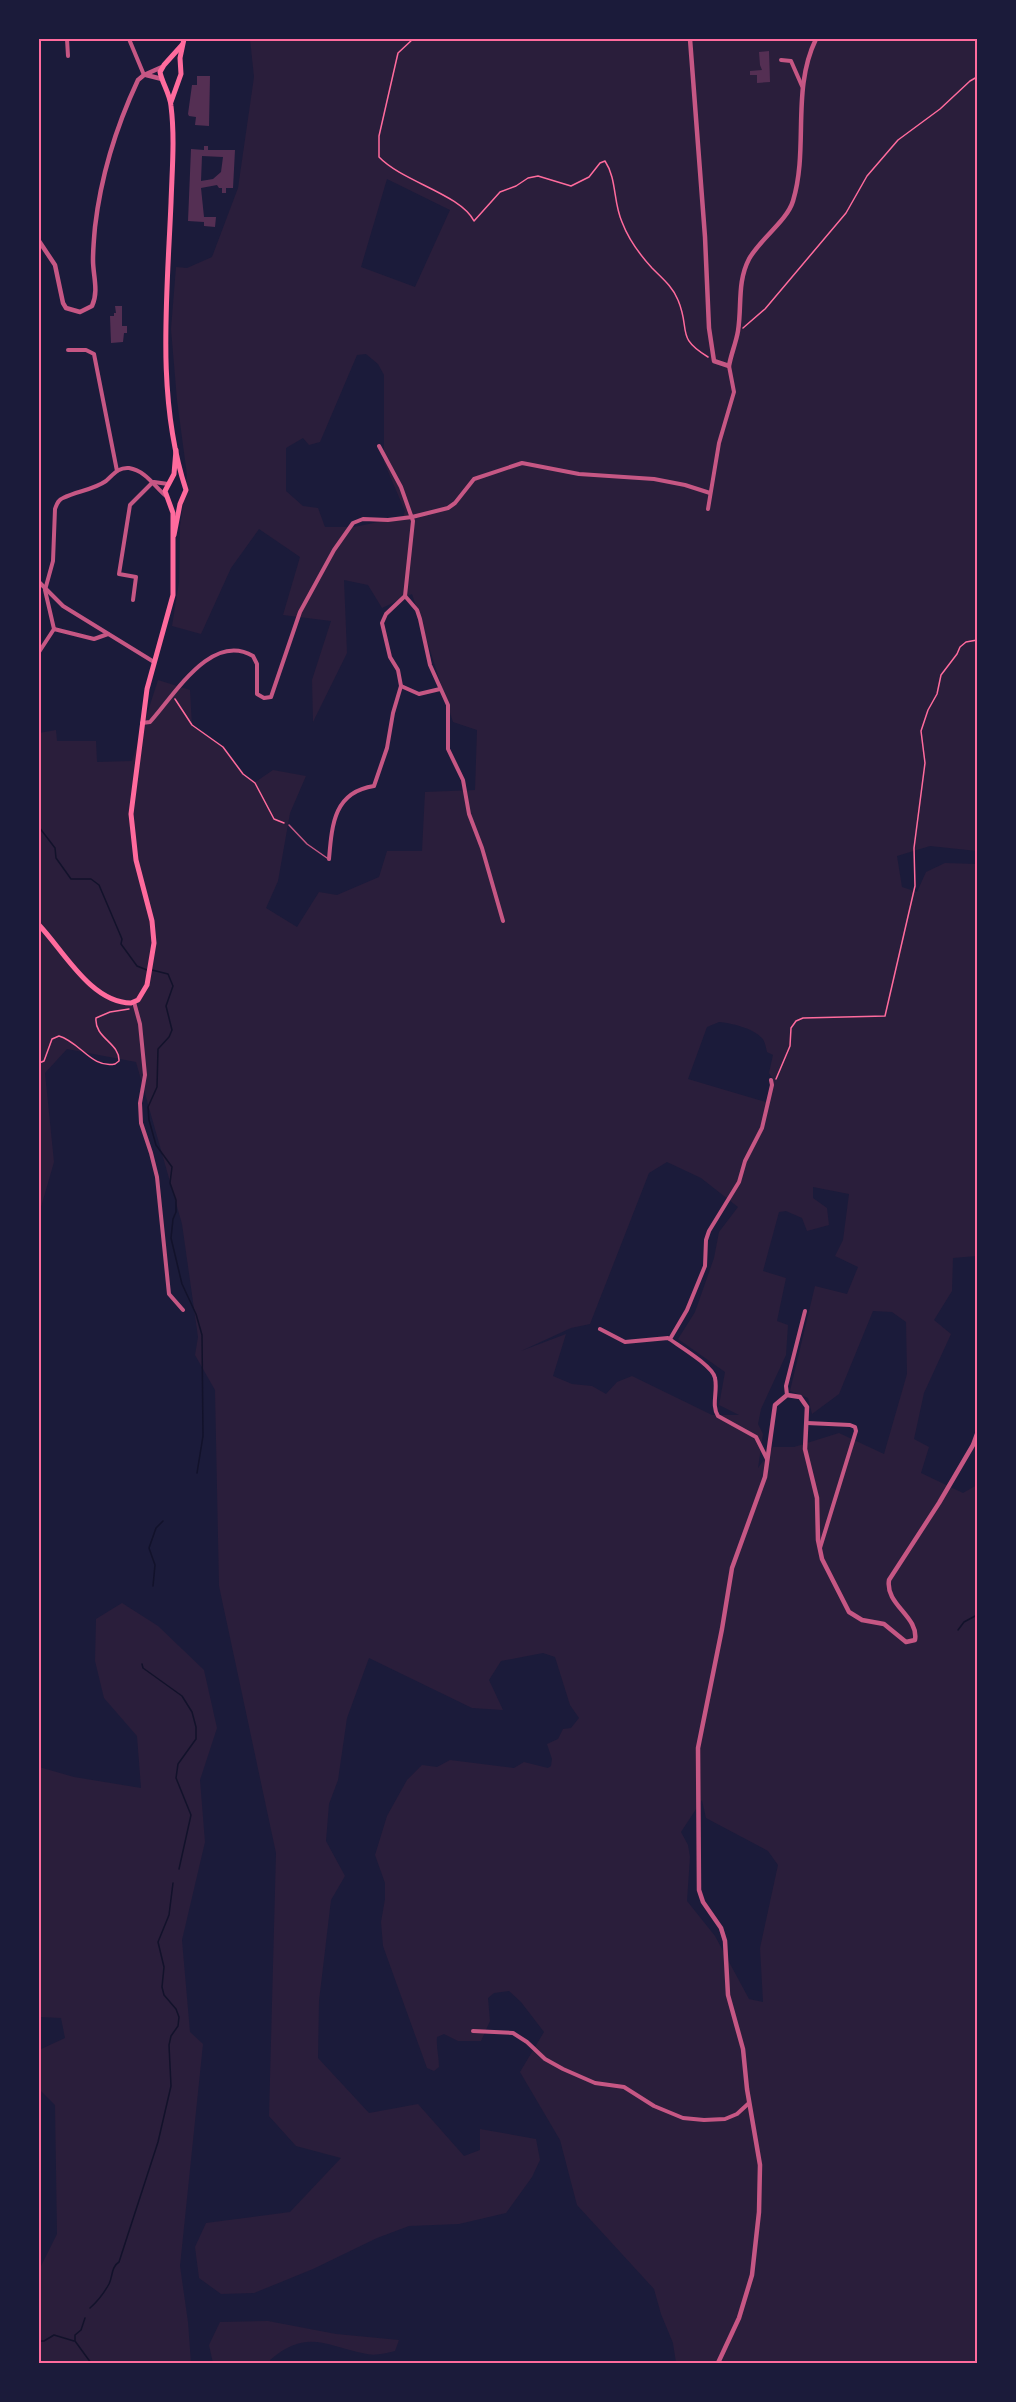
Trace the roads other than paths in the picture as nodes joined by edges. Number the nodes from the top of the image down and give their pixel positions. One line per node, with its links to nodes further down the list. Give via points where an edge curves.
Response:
1 (67, 39): 6 (street)
2 (129, 39): 10 (street)
3 (690, 39): 17 (street, via 709,328 714,361)
4 (816, 39): 13 (street)
5 (183, 42): 8 (main road); 9 (main road)
6 (68, 56)
7 (781, 60): 13 (street, via 791,61)
8 (164, 65): 9 (main road, via 173,62); 10 (street); 11 (main road, via 160,74)
9 (181, 68): 12 (main road)
10 (144, 75): 11 (street); 15 (street, via 137,82 110,152 95,228 96,295 92,306 80,312 66,308 55,265)
11 (163, 80): 12 (main road); 14 (main road)
12 (178, 81): 14 (main road)
13 (802, 86): 17 (street, via 799,160 792,204 750,257 743,273 738,333)
14 (171, 103): 19 (main road, via 173,143 165,329)
15 (39, 241)
16 (68, 350): 20 (street, via 94,354)
17 (729, 366): 24 (street, via 734,392)
18 (379, 446): 28 (street)
19 (176, 450): 22 (main road, via 174,474); 23 (main road)
20 (117, 471): 21 (street, via 131,468); 31 (street, via 96,487 57,502 52,561)
21 (153, 482): 22 (street); 25 (street); 33 (street, via 130,505 119,574 136,577)
22 (169, 483): 23 (main road); 25 (main road, via 165,489)
23 (183, 483): 26 (main road, via 186,490)
24 (710, 493): 27 (street); 28 (street, via 654,479 579,474 522,463 474,479 448,508)
25 (168, 498): 26 (main road); 29 (main road, via 173,513)
26 (182, 499): 29 (main road)
27 (708, 509)
28 (412, 517): 32 (street); 40 (street, via 363,519 345,532 300,612 271,697 257,694 255,658 237,651 220,652 209,657 150,722)
29 (172, 547): 37 (main road, via 173,595)
30 (39, 582): 31 (street)
31 (45, 590): 34 (street); 35 (street, via 63,606)
32 (405, 596): 38 (street, via 382,623); 39 (street, via 417,610)
33 (133, 600)
34 (54, 629): 35 (street, via 94,639); 36 (street)
35 (108, 633): 37 (street)
36 (39, 652)
37 (154, 662): 40 (main road)
38 (401, 686): 39 (street, via 419,694); 42 (street, via 374,786 359,788 344,799 332,831)
39 (440, 689): 43 (street, via 447,705 448,749 463,780)
40 (142, 723): 45 (main road, via 131,824 154,935 150,976)
41 (289, 825): 42 (lane)
42 (329, 859)
43 (503, 921)
44 (39, 926): 45 (main road, via 86,981 112,999)
45 (135, 1004): 47 (street, via 145,1075 141,1124 157,1177 169,1294)
46 (771, 1080): 50 (street, via 762,1128 739,1182 705,1240 705,1266)
47 (183, 1310)
48 (805, 1311): 51 (street, via 786,1386)
49 (600, 1329): 50 (street, via 625,1342)
50 (670, 1339): 54 (street, via 712,1370 716,1380 714,1410 730,1424 756,1437)
51 (788, 1395): 52 (street, via 796,1395 805,1402); 54 (street, via 775,1405)
52 (807, 1423): 55 (street, via 805,1449 817,1498); 55 (street, via 850,1425 856,1431)
53 (977, 1434): 55 (street, via 974,1445 889,1580 890,1594 915,1629 914,1641 904,1642 884,1624 862,1620 849,1612)
54 (768, 1460): 57 (street, via 762,1488 732,1568 698,1748 699,1890 725,1941 726,1978)
55 (819, 1551)
56 (473, 2031): 57 (street, via 513,2033 563,2069 595,2083 624,2087 683,2118 726,2119)
57 (749, 2103): 58 (street, via 760,2165 754,2261 743,2306)
58 (718, 2363)

